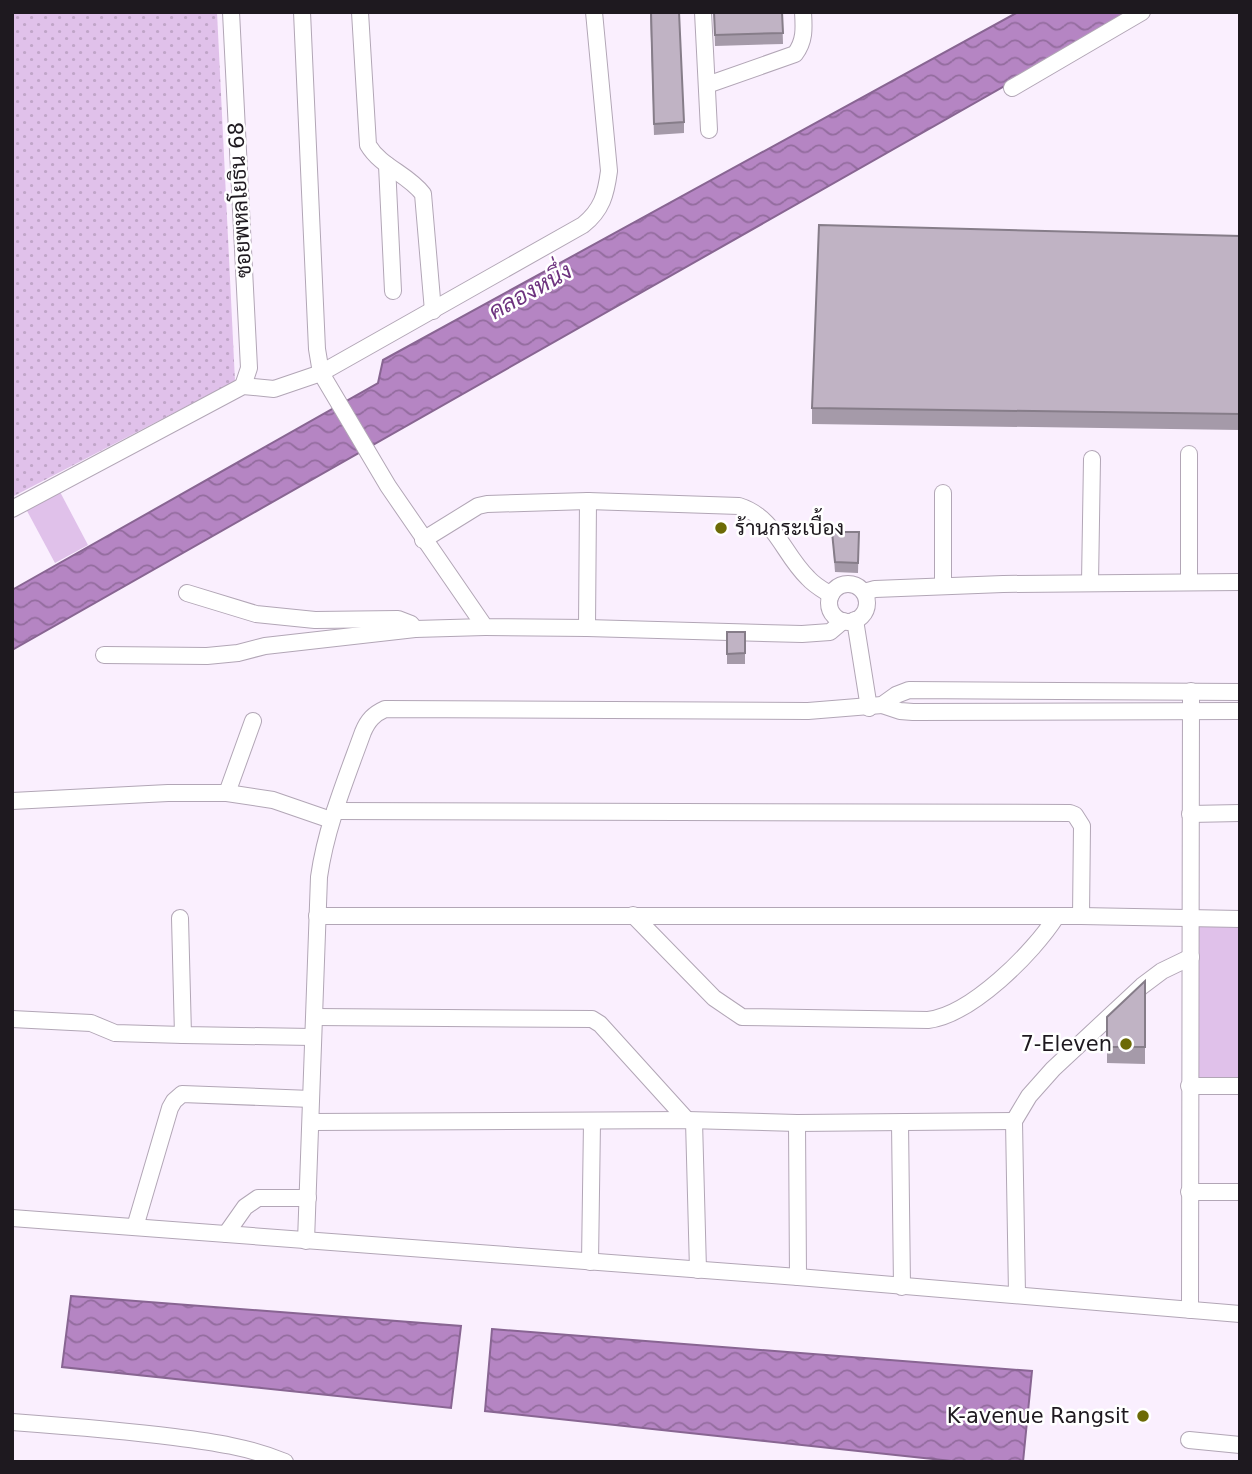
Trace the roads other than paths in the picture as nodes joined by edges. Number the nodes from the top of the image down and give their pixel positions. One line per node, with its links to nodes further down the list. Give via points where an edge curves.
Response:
1 (231, 12): 15 (street, ซอยพหลโยธิน 68, via 249,368)
2 (302, 12): 14 (street, via 317,349)
3 (359, 12): 11 (street, via 368,145)
4 (594, 12): 13 (street, via 609,171 601,205 583,225)
5 (703, 12): 8 (street)
6 (803, 12): 8 (street, via 804,34 796,54)
7 (1142, 12): 9 (street)
8 (707, 85): 10 (street)
9 (1012, 88)
10 (709, 130)
11 (387, 165): 12 (street); 13 (street, via 423,194)
12 (393, 291)
13 (433, 311): 14 (street)
14 (324, 379): 15 (street, via 274,389); 21 (street)
15 (243, 386): 20 (street)
16 (1189, 454): 22 (street)
17 (1092, 458): 24 (street)
18 (943, 493): 25 (street)
19 (588, 502): 21 (street, via 478,506); 28 (street, via 750,510 772,528 808,579); 31 (street)
20 (12, 509)
21 (423, 540): 30 (street)
22 (1189, 582): 23 (street); 24 (street)
23 (1240, 582)
24 (1090, 583): 25 (street)
25 (943, 586): 26 (street)
26 (864, 592): 28 (street, via 843,584); 29 (street, via 866,608)
27 (187, 593): 32 (street, via 256,614 315,620 398,618)
28 (831, 595): 29 (street, via 832,614)
29 (849, 621): 31 (street, via 830,632 802,634); 36 (street)
30 (485, 627): 31 (street); 32 (street)
31 (587, 628)
32 (415, 629): 33 (street, via 207,656)
33 (104, 655)
34 (1191, 691): 35 (street); 36 (street, via 909,690); 37 (street)
35 (1240, 692)
36 (875, 707): 37 (street, via 913,712); 44 (street, via 808,711 385,709 368,721)
37 (1190, 710): 38 (street); 43 (street)
38 (1240, 711)
39 (253, 721): 40 (street)
40 (227, 793): 41 (street); 44 (street)
41 (12, 801)
42 (1240, 813): 43 (street)
43 (1190, 814): 50 (street)
44 (333, 815): 46 (street, via 322,856); 47 (street, via 1070,813 1082,826)
45 (633, 915): 46 (street); 48 (street); 48 (street, via 715,998 742,1017 928,1020 966,1007 1030,950)
46 (317, 916): 53 (street)
47 (1081, 916): 48 (street); 50 (street)
48 (1056, 917)
49 (180, 918): 55 (street)
50 (1191, 919): 51 (street); 52 (street)
51 (1240, 919)
52 (1191, 957): 57 (street); 61 (street, via 1142,986 1053,1069)
53 (315, 1017): 56 (street); 60 (street, via 593,1019)
54 (12, 1019): 55 (street, via 91,1023 115,1033)
55 (183, 1035): 56 (street)
56 (312, 1037): 59 (street)
57 (1189, 1086): 58 (street); 66 (street)
58 (1240, 1086)
59 (312, 1099): 62 (street); 70 (street, via 177,1097)
60 (690, 1121): 63 (street); 64 (street); 74 (street)
61 (1014, 1121): 65 (street); 77 (street)
62 (312, 1122): 63 (street); 68 (street)
63 (592, 1122): 73 (street)
64 (797, 1123): 65 (street); 75 (street)
65 (901, 1123): 76 (street)
66 (1189, 1192): 67 (street); 78 (street)
67 (1240, 1192)
68 (308, 1198): 71 (street, via 258,1198 245,1207); 72 (street)
69 (12, 1218): 70 (street)
70 (135, 1227): 71 (street)
71 (226, 1234): 72 (street)
72 (306, 1241): 73 (street)
73 (590, 1262): 74 (street)
74 (698, 1270): 75 (street)
75 (798, 1277): 76 (street)
76 (902, 1287): 77 (street)
77 (1017, 1294): 78 (street)
78 (1190, 1310): 79 (street)
79 (1240, 1314)
80 (12, 1422): 83 (street, via 191,1439 245,1447)
81 (1189, 1440): 82 (street)
82 (1240, 1445)
83 (285, 1462)

